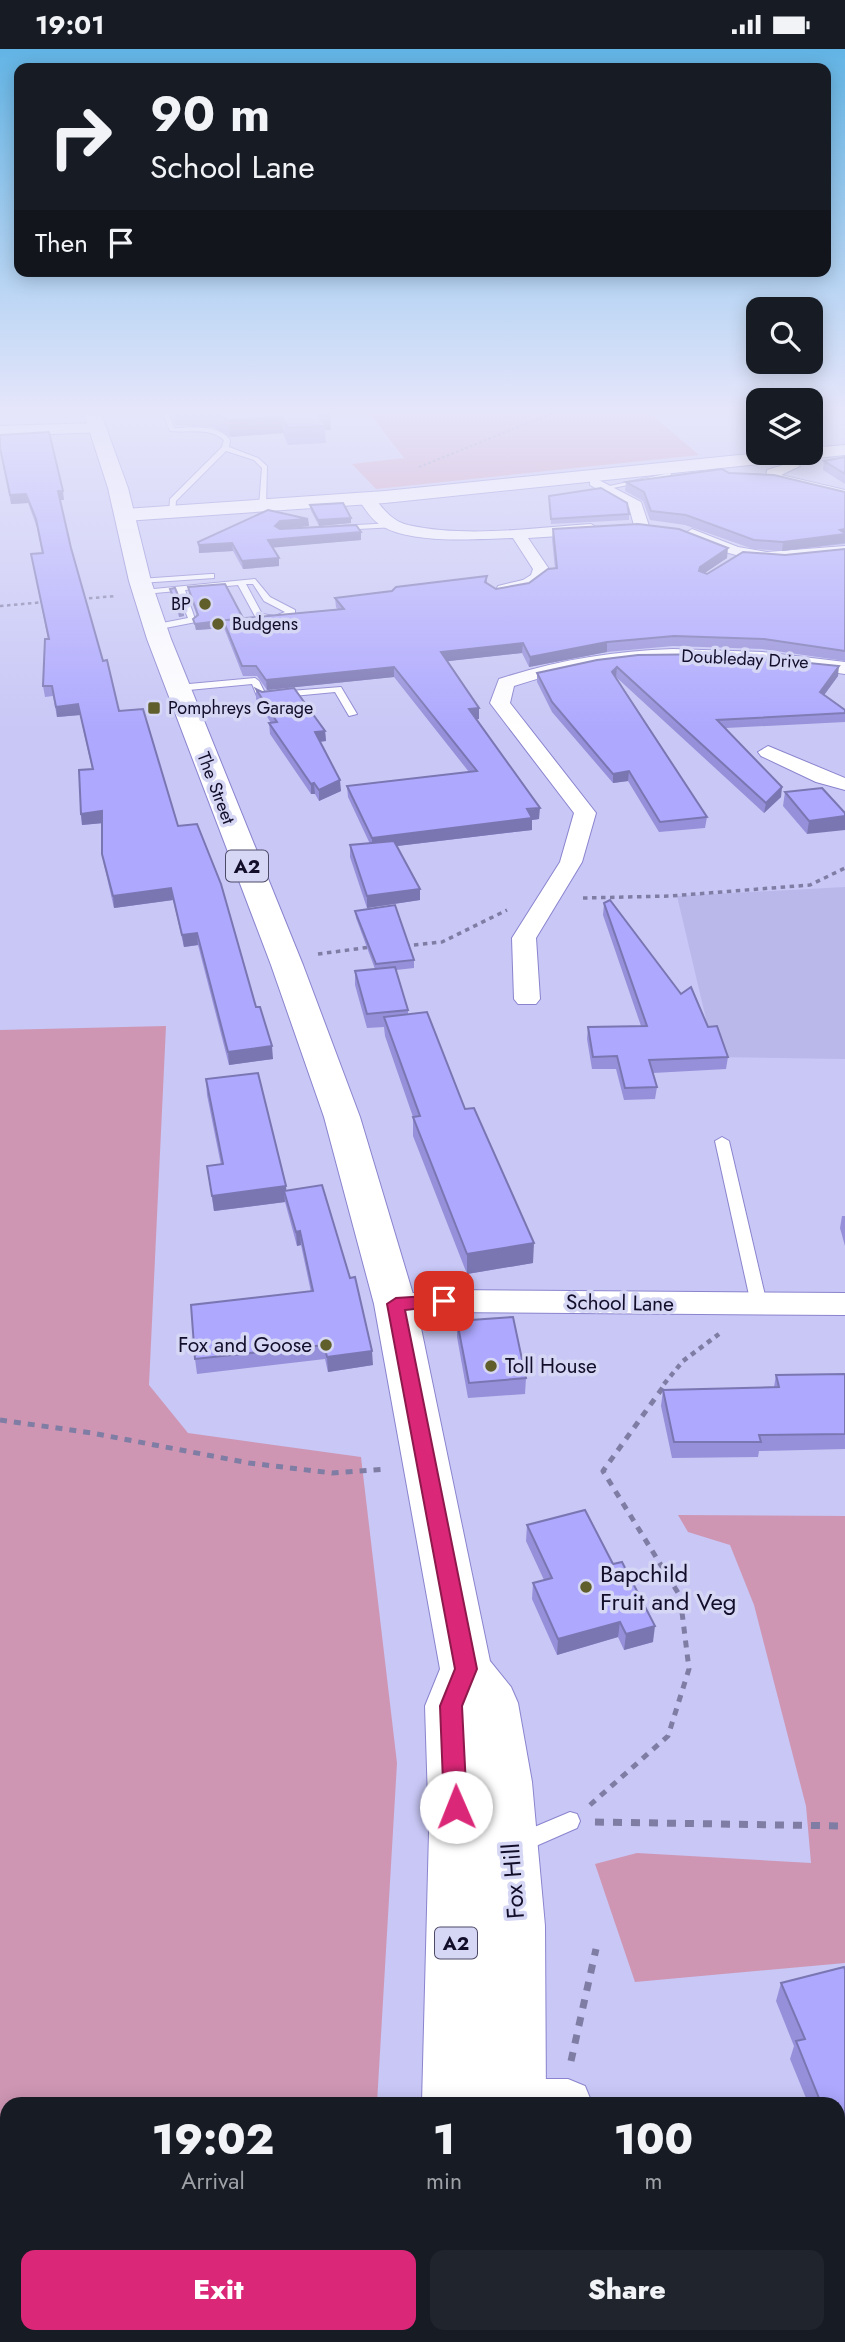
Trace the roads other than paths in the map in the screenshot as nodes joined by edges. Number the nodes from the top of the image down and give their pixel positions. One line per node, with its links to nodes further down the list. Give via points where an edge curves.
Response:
1 (126, 518): 13 (main road, The Street / A2)
2 (381, 518): 4 (street)
3 (631, 518): 5 (street)
4 (393, 525): 7 (lane); 9 (street, via 438,532)
5 (627, 527): 6 (street); 9 (street)
6 (660, 527)
7 (330, 529)
8 (678, 530): 10 (street, via 737,558 782,559)
9 (518, 534): 15 (street, via 541,569 539,577 529,584)
10 (845, 551)
11 (264, 573): 13 (lane)
12 (241, 583): 12 (lane, via 255,582 267,600 292,612 276,619 259,616); 14 (lane)
13 (142, 587): 14 (lane); 16 (main road, The Street / A2)
14 (180, 589): 16 (lane, via 192,620)
15 (495, 591)
16 (155, 627): 18 (main road, The Street / A2)
17 (845, 668): 22 (street, Doubleday Drive, via 760,657 673,655 578,663 536,671 506,683 500,703 585,813 571,862 524,938)
18 (178, 688): 19 (lane, via 255,681 262,696 338,689); 24 (main road, The Street / A2, via 342,1117)
19 (352, 714)
20 (768, 752): 21 (street)
21 (845, 784)
22 (527, 999)
23 (722, 1141): 25 (lane)
24 (396, 1304): 25 (street, School Lane); 28 (main road, Fox Hill / A2, via 466,1669 451,1706 455,1749)
25 (759, 1304): 26 (street, School Lane)
26 (845, 1304)
27 (570, 1821): 28 (lane)
28 (484, 1865): 29 (main road, Fox Hill / A2); 30 (main road, Fox Hill / A2, via 516,1926)
29 (455, 2097)
30 (534, 2097)

